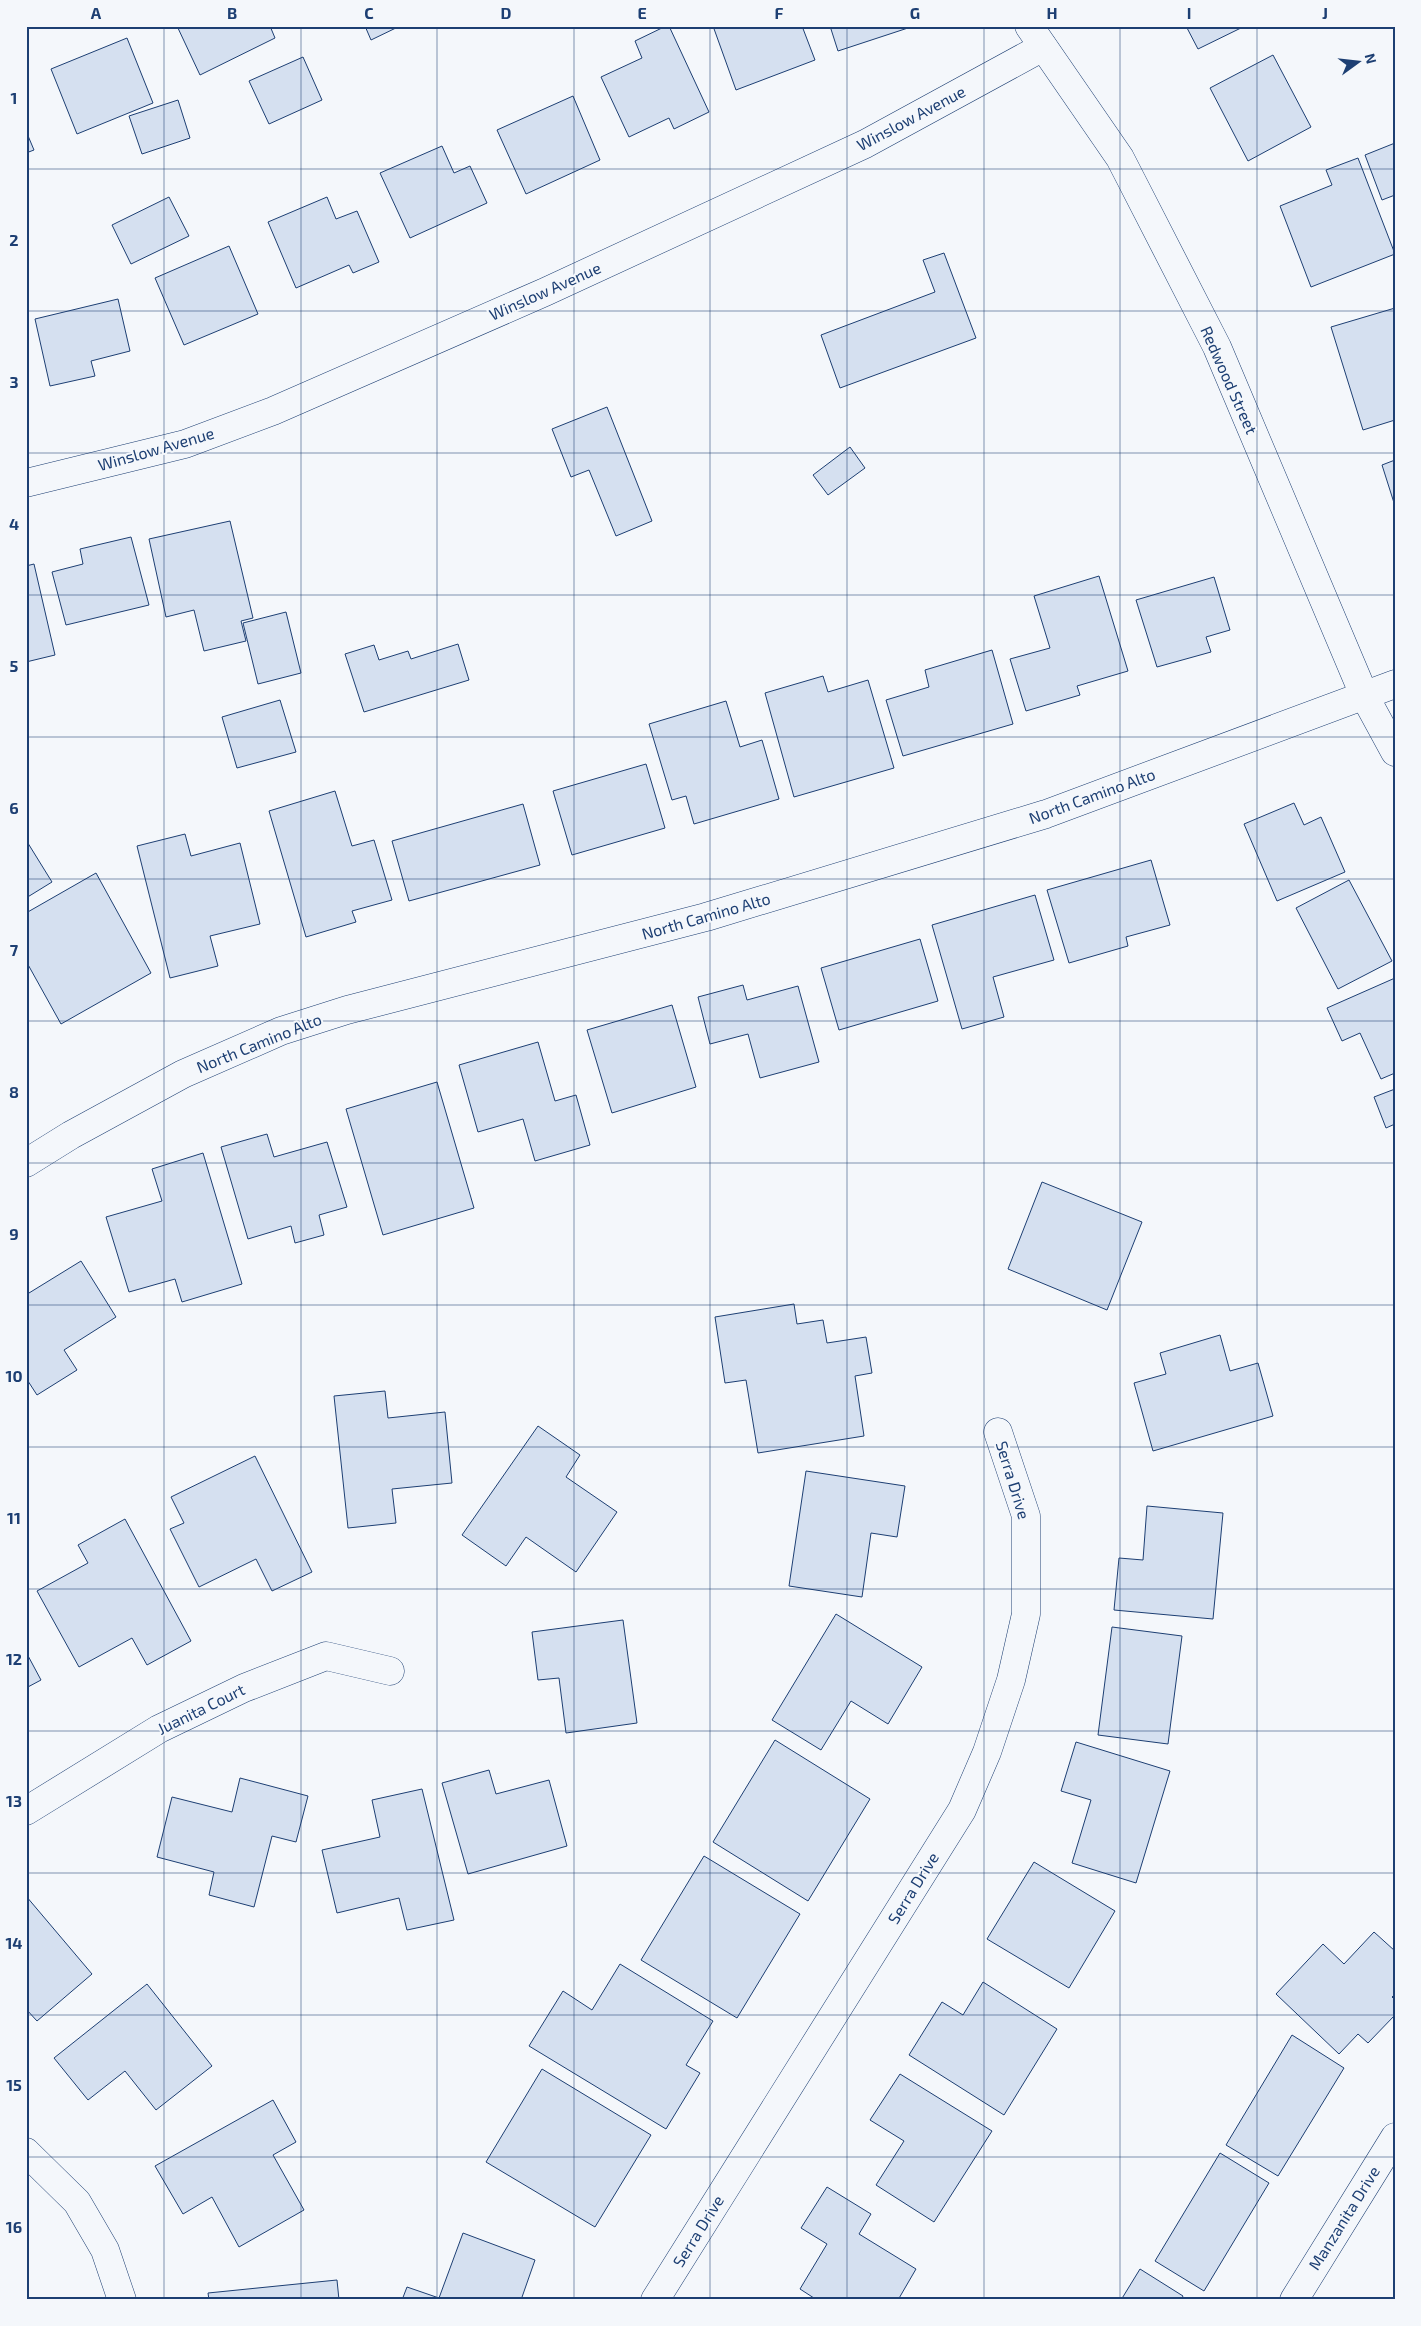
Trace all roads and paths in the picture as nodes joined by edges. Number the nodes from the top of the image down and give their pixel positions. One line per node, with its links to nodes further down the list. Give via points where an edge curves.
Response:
1 (1036, 36): 2 (street, Winslow Avenue, via 865,144 545,292 273,411 185,444); 4 (street, Redwood Street, via 1120,158 1217,347)
2 (26, 483)
3 (1395, 684): 4 (street, North Camino Alto)
4 (1364, 695): 5 (street, Redwood Street); 6 (street, North Camino Alto, via 1046,814 706,917 347,1010 282,1031 183,1074 71,1134)
5 (1395, 752)
6 (26, 1163)
7 (998, 1432): 13 (street, Serra Drive, via 1026,1516 1026,1614 1012,1680 987,1752 962,1810)
8 (390, 1671): 9 (street, Juanita Court, via 326,1656 244,1688 159,1729)
9 (26, 1811)
10 (1395, 2137): 14 (street, Manzanita Drive)
11 (26, 2152): 12 (street, via 77,2202 105,2250)
12 (122, 2300)
13 (655, 2300)
14 (1294, 2300)

